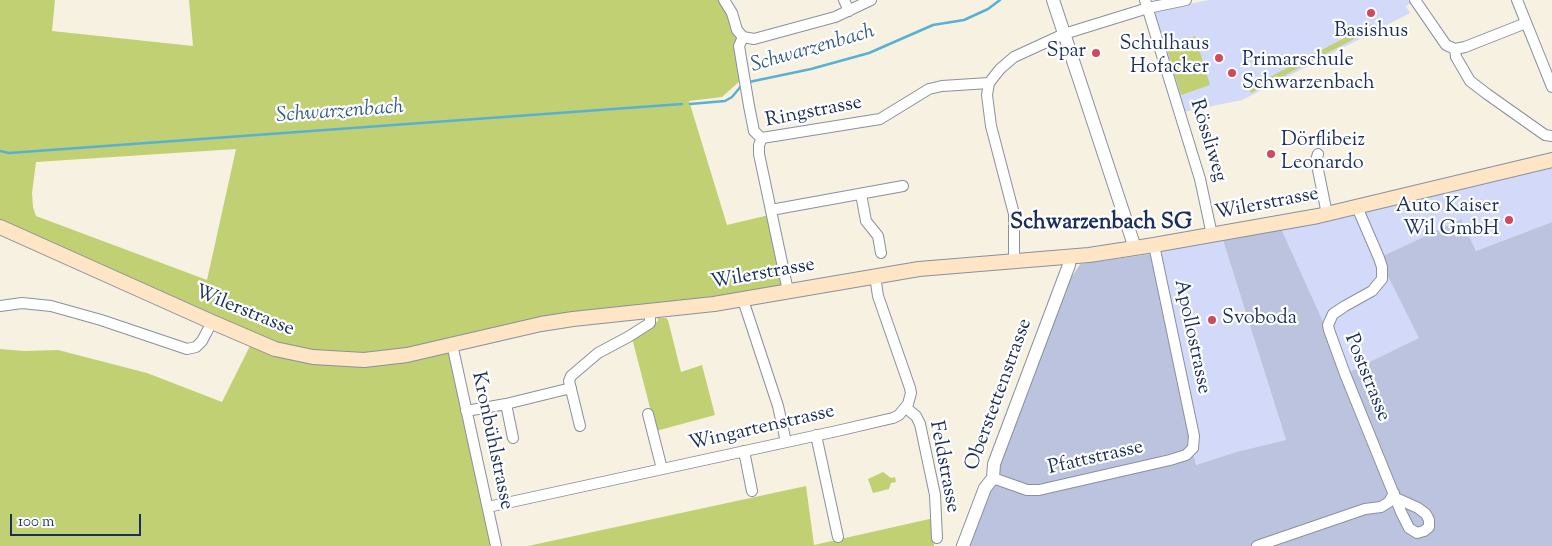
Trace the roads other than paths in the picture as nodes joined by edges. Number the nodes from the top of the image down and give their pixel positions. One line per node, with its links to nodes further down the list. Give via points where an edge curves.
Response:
1 (724, 0): 12 (street)
2 (844, 0): 9 (street)
3 (871, 0): 9 (street)
4 (1053, 0): 11 (street)
5 (1186, 0): 8 (street)
6 (1415, 0): 13 (street, via 1446,44)
7 (1517, 0): 10 (street)
8 (1146, 4): 11 (street); 27 (street, Rössliweg, via 1200,179)
9 (849, 11): 12 (street, via 754,39)
10 (1526, 23): 13 (street); 14 (street)
11 (1064, 34): 15 (street, via 1014,57); 29 (street)
12 (743, 37): 18 (street, via 739,46 753,128)
13 (1454, 49): 17 (street, via 1470,81 1545,135)
14 (1548, 63): 16 (street)
15 (989, 83): 18 (street, Ringstrasse, via 929,89 880,119); 32 (street, via 989,118 1014,214)
16 (1552, 87)
17 (1552, 136)
18 (762, 138): 24 (street, Ringstrasse, via 759,150)
19 (1318, 154): 25 (street, via 1317,167)
20 (1552, 160): 23 (main road, Wilerstrasse)
21 (903, 186): 22 (street)
22 (861, 194): 24 (street); 30 (street, via 866,221 878,236)
23 (1357, 207): 25 (main road, Wilerstrasse); 59 (street, Poststrasse, via 1379,258 1382,279 1372,291 1333,314 1328,325 1395,496 1381,508 1366,509)
24 (771, 210): 34 (street, Ringstrasse)
25 (1328, 214): 27 (main road, Wilerstrasse)
26 (0, 227): 38 (main road, Wilerstrasse)
27 (1212, 235): 28 (main road, Wilerstrasse)
28 (1154, 245): 29 (main road, Wilerstrasse); 47 (street, Apollostrasse)
29 (1135, 248): 31 (main road, Wilerstrasse)
30 (881, 252)
31 (1069, 257): 32 (main road, Wilerstrasse); 52 (street, Oberstettenstrasse, via 994,464)
32 (1014, 261): 33 (main road, Wilerstrasse)
33 (875, 276): 34 (main road, Wilerstrasse); 42 (street, via 878,296 909,384 910,399)
34 (788, 291): 35 (main road, Wilerstrasse)
35 (743, 300): 37 (main road, Wilerstrasse); 49 (street, via 778,406)
36 (0, 306): 38 (street, via 22,303 51,306 187,349 202,341)
37 (650, 312): 39 (main road, Wilerstrasse, via 541,324); 40 (street, via 650,323 598,353 571,376)
38 (212, 322): 39 (main road, Wilerstrasse, via 275,349 330,359 378,359)
39 (452, 344): 43 (street, Kronbühlstrasse)
40 (571, 388): 41 (street); 45 (street)
41 (506, 404): 43 (street); 48 (street)
42 (906, 408): 46 (street, Wingartenstrasse, via 893,418); 56 (street, Feldstrasse, via 920,424 934,495)
43 (466, 411): 54 (street, Kronbühlstrasse)
44 (648, 414): 51 (street)
45 (580, 426)
46 (816, 435): 49 (street, Wingartenstrasse); 55 (street)
47 (1194, 436): 52 (street, Pfattstrasse, via 1193,448 1186,455 1045,489 1027,490)
48 (513, 438)
49 (786, 442): 50 (street, Wingartenstrasse)
50 (744, 451): 51 (street, Wingartenstrasse); 53 (street)
51 (662, 469): 54 (street, Wingartenstrasse)
52 (993, 478): 58 (street, Oberstettenstrasse)
53 (752, 492)
54 (488, 507): 57 (street, Kronbühlstrasse)
55 (838, 537)
56 (937, 538)
57 (496, 546)
58 (963, 546)
59 (1257, 546)

